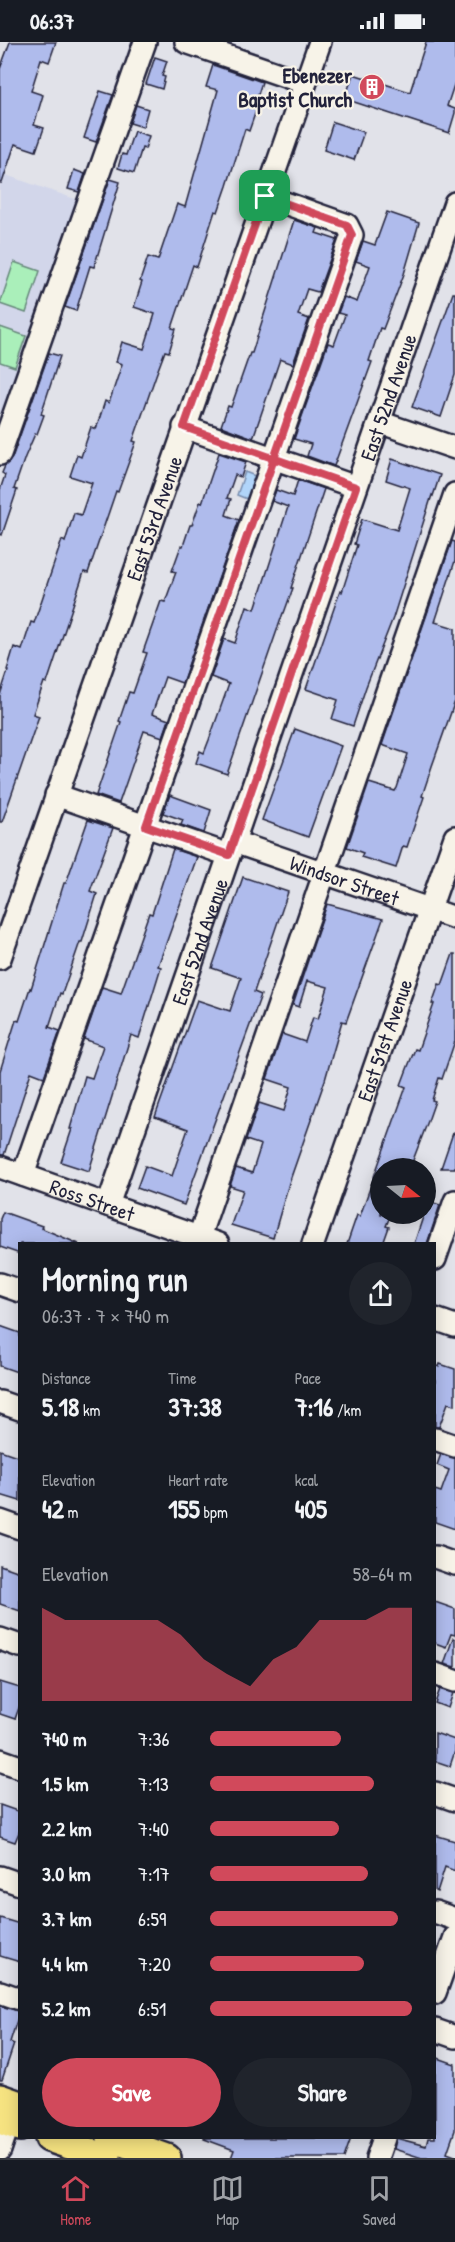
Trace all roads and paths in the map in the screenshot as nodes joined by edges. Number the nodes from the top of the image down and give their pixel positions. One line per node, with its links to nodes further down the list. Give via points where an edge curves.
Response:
1 (145, 42): 10 (street)
2 (186, 42): 4 (street)
3 (320, 42): 4 (street, East 53rd Avenue)
4 (305, 83): 5 (street, East 53rd Avenue)
5 (265, 196): 8 (street, East 53rd Avenue); 11 (street, via 347,225 352,235)
6 (455, 203): 7 (street, East 52nd Avenue)
7 (379, 422): 9 (street); 12 (street, East 52nd Avenue)
8 (184, 427): 11 (street); 14 (street, East 53rd Avenue)
9 (455, 448)
10 (0, 454)
11 (275, 459): 12 (street); 15 (street)
12 (356, 487): 17 (street, East 52nd Avenue)
13 (455, 494): 18 (street)
14 (57, 795): 15 (street, Windsor Street); 21 (street, East 53rd Avenue)
15 (146, 826): 17 (street, Windsor Street); 23 (street)
16 (455, 837): 19 (street, East 51st Avenue)
17 (231, 849): 18 (street, Windsor Street); 25 (street, East 52nd Avenue)
18 (323, 873): 19 (street, Windsor Street); 26 (street)
19 (430, 909): 20 (street, Windsor Street); 27 (street, East 51st Avenue)
20 (455, 918)
21 (0, 958)
22 (0, 1167): 23 (street, Ross Street)
23 (23, 1175): 25 (street, Ross Street)
24 (455, 1201): 28 (street)
25 (108, 1205): 26 (street, Ross Street)
26 (209, 1240)
27 (314, 1242)
28 (436, 1256)
29 (0, 1284): 30 (street)
30 (18, 1290)
31 (436, 1319): 32 (street)
32 (455, 1326)
33 (0, 1402): 34 (street)
34 (18, 1408)
35 (436, 1439): 36 (street)
36 (455, 1446)
37 (0, 1521): 38 (street)
38 (18, 1527)
39 (436, 1557): 40 (street)
40 (455, 1564)
41 (0, 1639): 42 (street)
42 (18, 1645)
43 (436, 1674): 44 (street)
44 (455, 1681)
45 (0, 1760): 46 (street)
46 (18, 1766)
47 (436, 1793): 48 (street)
48 (455, 1800)
49 (0, 1877): 50 (street)
50 (18, 1883)
51 (436, 1912): 52 (street)
52 (455, 1920)
53 (455, 1937): 54 (street)
54 (436, 1990)
55 (0, 1992): 56 (street)
56 (18, 1998)
57 (436, 2030): 58 (street)
58 (455, 2037)
59 (12, 2110): 63 (street)
60 (52, 2139): 64 (main road)
61 (114, 2139): 65 (main road)
62 (384, 2139): 66 (street)
63 (0, 2150)
64 (107, 2158)
65 (168, 2158)
66 (377, 2158)

